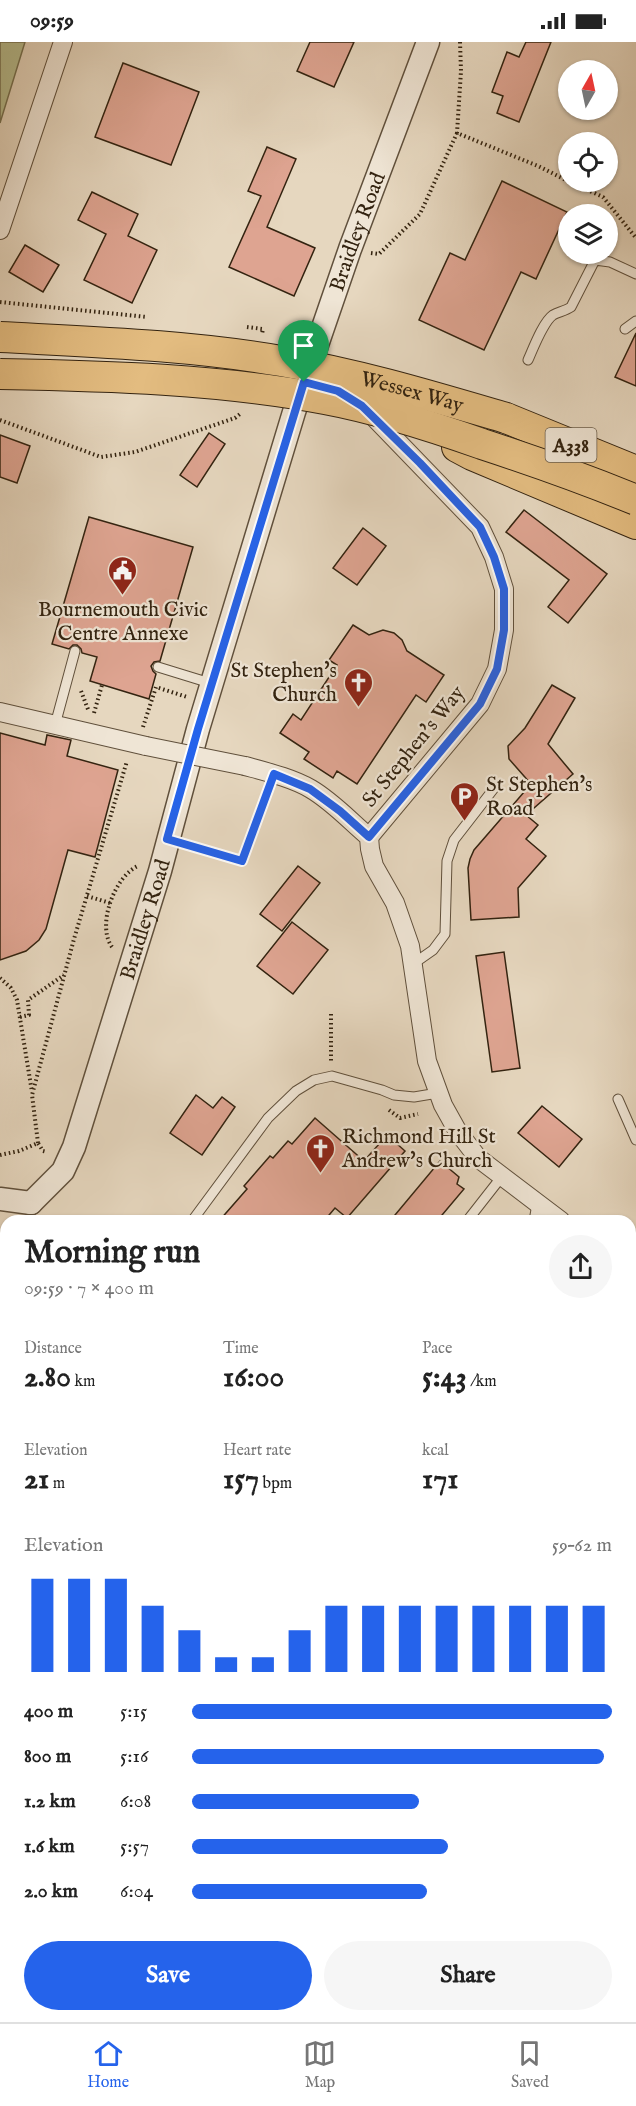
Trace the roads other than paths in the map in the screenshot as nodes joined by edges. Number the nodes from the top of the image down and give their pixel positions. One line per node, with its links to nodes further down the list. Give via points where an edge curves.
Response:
1 (63, 42): 3 (street)
2 (428, 42): 10 (street, Braidley Road)
3 (0, 230)
4 (636, 274): 8 (lane, via 595,260 571,307 548,320)
5 (636, 321): 6 (lane)
6 (625, 329)
7 (0, 337): 12 (highway, Wessex Way / A338, bridge, via 203,350 279,360 370,379)
8 (528, 360)
9 (0, 374): 11 (highway, Wessex Way / A338, bridge, via 95,375 256,388)
10 (304, 382): 19 (street, Braidley Road); 23 (street, St Stephen's Way, via 338,391 362,406 420,463 480,527 504,589 504,630 497,669 480,704)
11 (404, 417): 15 (highway, Wessex Way / A338, bridge); 16 (highway, bridge, via 472,455)
12 (506, 418): 13 (highway); 14 (highway, Wessex Way / A338)
13 (636, 448)
14 (636, 471)
15 (636, 500)
16 (636, 524)
17 (75, 651): 21 (lane)
18 (158, 667): 19 (lane)
19 (209, 693): 30 (street, Braidley Road, via 74,1148)
20 (0, 712): 21 (street)
21 (55, 725): 23 (street, bridge, via 274,774 310,789)
22 (495, 787): 24 (lane, via 454,840 447,861 445,934 433,950)
23 (369, 837): 24 (street, via 374,866 395,903)
24 (413, 964): 25 (street, via 427,1060)
25 (438, 1093): 28 (street, via 458,1132 478,1158); 32 (lane, via 394,1095 332,1076 314,1080 268,1118)
26 (618, 1099): 27 (lane)
27 (636, 1140)
28 (503, 1175): 31 (street); 33 (lane)
29 (0, 1199): 30 (street)
30 (34, 1212)
31 (536, 1212)
32 (196, 1215)
33 (472, 1215)

